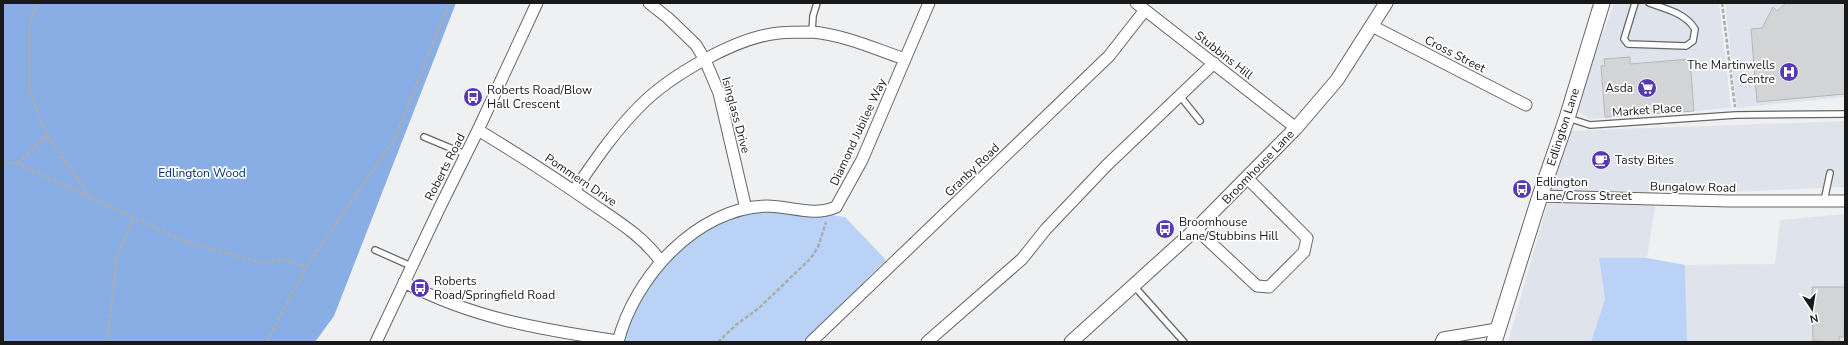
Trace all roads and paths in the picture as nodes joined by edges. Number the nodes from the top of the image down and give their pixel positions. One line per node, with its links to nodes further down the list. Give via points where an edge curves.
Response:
1 (38, 3): 26 (path, via 29,24 29,90)
2 (449, 3): 45 (path, via 395,138)
3 (537, 3): 25 (street, Roberts Road)
4 (649, 3): 16 (street, Isinglass Drive, via 696,45)
5 (817, 3): 14 (lane)
6 (929, 3): 15 (street, Diamond Jubilee Way)
7 (1386, 3): 13 (street, Broomhouse Lane)
8 (1602, 3): 22 (main road, Edlington Lane)
9 (1635, 3): 10 (lane, via 1624,33 1624,39 1628,44 1686,46 1693,41 1696,29 1689,20)
10 (1649, 3)
11 (1722, 3): 21 (path)
12 (1140, 7): 17 (street, Stubbins Hill); 54 (street, Granby Road, via 1109,56)
13 (1372, 26): 19 (street, Cross Street); 24 (street, Broomhouse Lane, via 1337,80)
14 (812, 32): 15 (street, via 841,36); 16 (street, via 771,34 744,42)
15 (905, 59): 39 (street, Diamond Jubilee Way, via 862,160 841,200 836,207)
16 (705, 60): 33 (street, via 679,75 639,106 613,136); 38 (street, Isinglass Drive, via 719,93)
17 (1214, 63): 18 (street); 24 (street, Stubbins Hill)
18 (1180, 96): 23 (lane); 55 (street, via 1107,165 1046,229 1022,259)
19 (1526, 105)
20 (1845, 114): 21 (lane, Market Place)
21 (1733, 116): 22 (lane, Market Place, via 1590,125)
22 (1567, 118): 34 (main road, Edlington Lane)
23 (1200, 121)
24 (1296, 128): 32 (street, Broomhouse Lane)
25 (478, 130): 28 (street, Roberts Road); 33 (street, Pommern Drive)
26 (47, 135): 30 (path); 35 (path)
27 (424, 137): 28 (lane)
28 (465, 154): 44 (street, Roberts Road)
29 (3, 162): 30 (path)
30 (18, 164): 35 (path)
31 (1830, 173): 36 (lane)
32 (1247, 178): 41 (street, Broomhouse Lane); 41 (street, via 1307,238 1304,252 1269,286 1257,286)
33 (574, 191): 43 (street, Pommern Drive, via 636,233)
34 (1540, 196): 36 (street, Bungalow Road); 48 (main road, Edlington Lane)
35 (92, 198): 40 (path)
36 (1824, 201): 37 (street, Bungalow Road)
37 (1845, 201)
38 (746, 209): 39 (street, via 765,206 820,212); 43 (street, via 719,218 703,227)
39 (829, 210): 53 (path, via 818,248 811,258 759,308)
40 (134, 218): 45 (path, via 194,244 262,263 286,259); 49 (path, via 117,256)
41 (1196, 229): 47 (street, Broomhouse Lane)
42 (375, 250): 44 (lane)
43 (661, 262): 52 (street, via 632,302)
44 (411, 266): 46 (street, Roberts Road)
45 (306, 267): 50 (path)
46 (404, 282): 51 (street, Roberts Road); 52 (street, via 437,299 502,320 549,331)
47 (1134, 286): 56 (street, Broomhouse Lane); 57 (lane)
48 (1496, 335): 58 (street, via 1443,338)
49 (107, 342)
50 (267, 342)
51 (376, 342)
52 (618, 342)
53 (718, 342)
54 (811, 342)
55 (927, 342)
56 (1071, 342)
57 (1184, 342)
58 (1441, 342)

